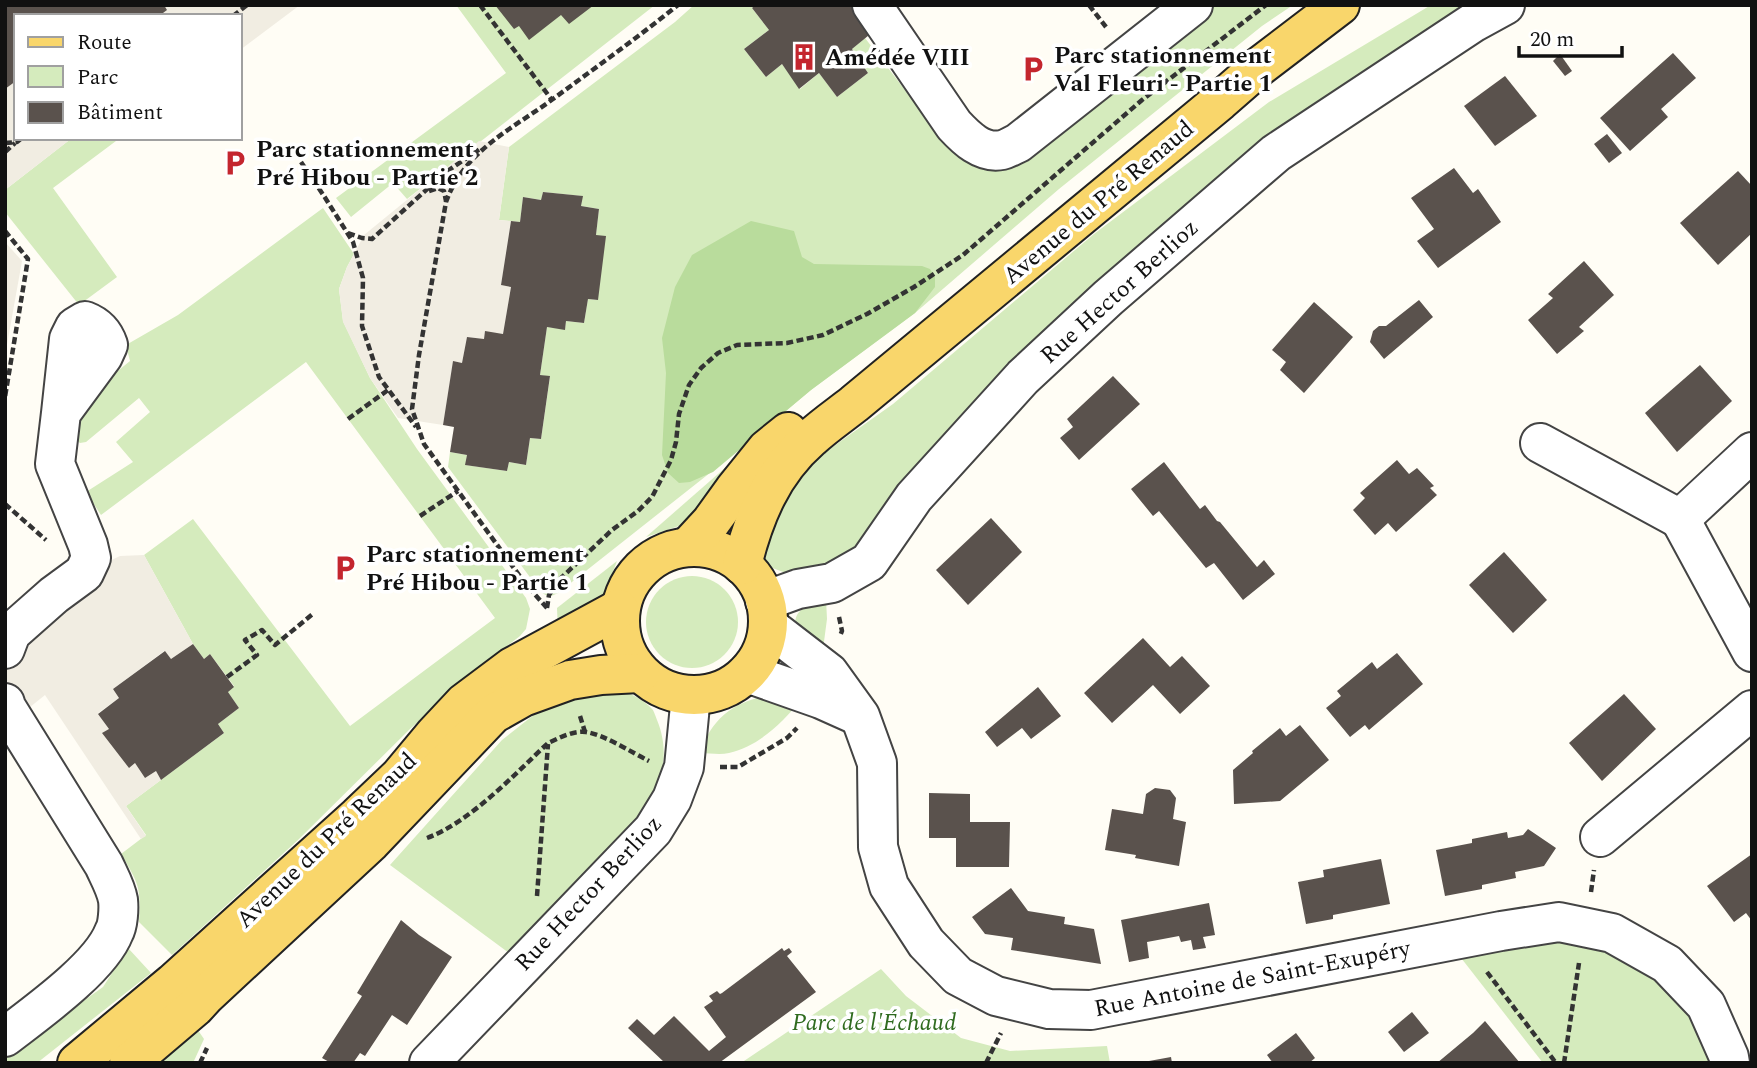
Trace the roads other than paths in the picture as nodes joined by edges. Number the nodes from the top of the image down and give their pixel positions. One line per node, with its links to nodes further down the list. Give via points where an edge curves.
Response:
1 (872, 5): 2 (street, via 966,139 982,148 1000,150 1018,143)
2 (1193, 5)
3 (1340, 5): 5 (main road, Avenue du Pré Renaud)
4 (1505, 5): 13 (street, Rue Hector Berlioz, via 1276,153 1023,377 914,497 869,562 832,583 798,589)
5 (922, 347): 10 (main road, Avenue du Pré Renaud, via 802,419 767,449); 11 (main road, Avenue du Pré Renaud, via 810,438 784,467 761,505)
6 (61, 413): 14 (street, via 55,464 91,558 84,573 11,633)
7 (1540, 443): 9 (street)
8 (1752, 452): 9 (street)
9 (1680, 519): 15 (street)
10 (688, 547): 11 (main road, via 726,554); 12 (main road, via 651,559 625,590)
11 (742, 565): 13 (main road, via 757,581)
12 (619, 609): 16 (main road, via 626,654); 24 (main road, Avenue du Pré Renaud, via 512,667 464,703 358,816)
13 (767, 613): 17 (main road, via 765,643); 18 (street, Rue Antoine de Saint-Exupéry)
14 (5, 649)
15 (1752, 652)
16 (640, 673): 19 (main road, via 655,685); 25 (main road, Avenue du Pré Renaud, via 570,680 493,714 371,842)
17 (747, 673): 18 (street, Rue Antoine de Saint-Exupéry); 19 (main road, via 711,693)
18 (825, 686): 27 (street, Rue Antoine de Saint-Exupéry, via 860,716 877,763 878,847 889,886 926,943 958,976 996,996 1049,1009 1091,1010 1559,922 1612,933 1667,964 1706,1005)
19 (691, 695): 26 (street, Rue Hector Berlioz, via 684,767 653,830)
20 (5, 703): 23 (street, via 104,865 118,901 115,931 104,951)
21 (1752, 710): 22 (street)
22 (1600, 837)
23 (5, 1037)
24 (77, 1063)
25 (129, 1063)
26 (429, 1063)
27 (1730, 1063)

